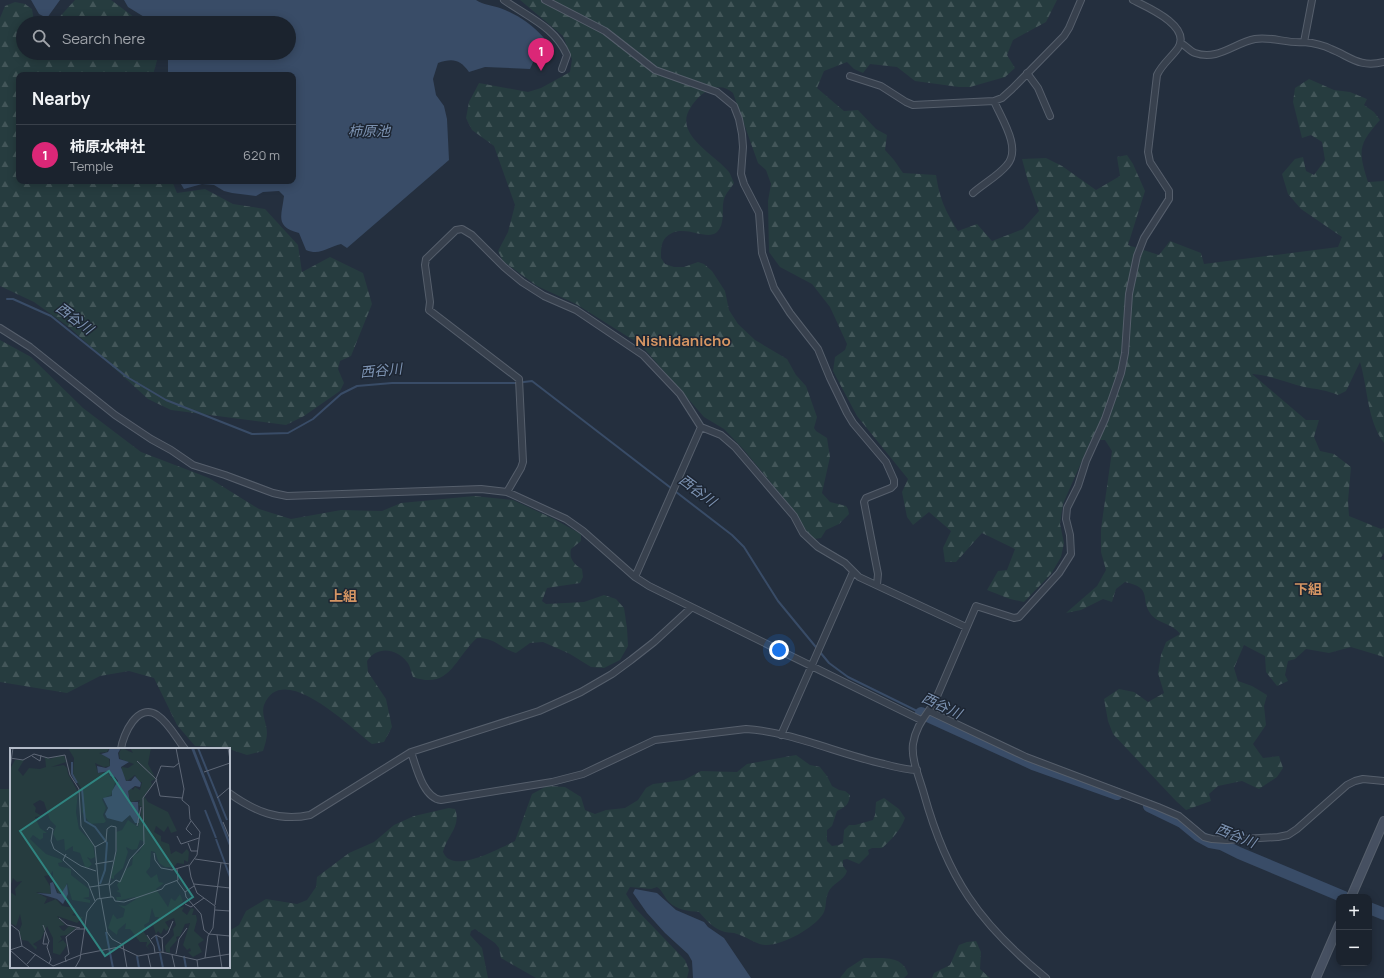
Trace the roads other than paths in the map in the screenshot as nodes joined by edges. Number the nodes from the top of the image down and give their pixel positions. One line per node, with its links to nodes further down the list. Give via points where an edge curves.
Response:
1 (504, 0): 9 (street, via 544,25 563,46 567,55)
2 (545, 0): 20 (street, via 605,31 655,70 717,92 734,106 742,134 741,174 759,213 762,253 774,288 790,313 811,338 853,423 886,462 894,480 891,488 866,498 864,502 878,574)
3 (1081, 0): 10 (street, via 1064,36)
4 (1133, 0): 7 (street, via 1171,22 1178,31)
5 (1312, 0): 6 (street)
6 (1304, 42): 7 (street, via 1255,39 1213,55 1196,54); 8 (street, via 1322,45 1352,61)
7 (1180, 43): 22 (street, via 1157,75 1148,152 1150,162 1169,191 1169,199 1144,238 1137,256 1129,294 1121,373 1105,419 1067,508 1071,554 1059,573 1019,617 1014,618 976,606)
8 (1384, 62)
9 (562, 69)
10 (1027, 73): 12 (street, via 1002,98); 13 (street, via 1038,88)
11 (850, 76): 12 (street, via 881,86 913,105)
12 (994, 101): 14 (street, via 1012,144 1012,153 1007,165)
13 (1050, 116)
14 (973, 193)
15 (0, 328): 17 (street, via 30,347 116,415 192,465 225,474 273,493 287,496 481,489)
16 (701, 427): 17 (street, via 680,394 643,355 576,310 544,296 522,282 472,235 462,229 456,230 426,259 429,310 520,382 522,462); 18 (street, via 721,435 735,447 794,516 803,533 818,547 845,563); 19 (street)
17 (507, 492): 19 (street, via 566,519)
18 (853, 572): 20 (street); 23 (street)
19 (635, 577): 21 (street)
20 (877, 585): 22 (street)
21 (691, 608): 23 (street); 29 (street, via 631,660 581,692 539,711)
22 (966, 627): 24 (street)
23 (811, 666): 25 (street); 26 (street)
24 (929, 711): 25 (street); 31 (street, via 1026,757 1179,816 1204,837 1212,839 1278,838 1288,835 1347,785 1363,779)
25 (921, 720): 30 (street, via 913,744)
26 (781, 735): 29 (street, via 746,729 655,740 583,774 552,782 441,800 433,798 426,789); 30 (street, via 866,760)
27 (121, 748): 28 (street, via 123,736 137,716 147,712 157,715)
28 (184, 748)
29 (411, 752): 32 (street, via 310,815 298,818 263,812)
30 (917, 770): 36 (street, via 934,829 957,879 990,926)
31 (1384, 780)
32 (230, 794)
33 (1384, 822): 34 (street)
34 (1353, 894)
35 (1337, 930): 37 (street)
36 (1046, 978)
37 (1316, 978)

